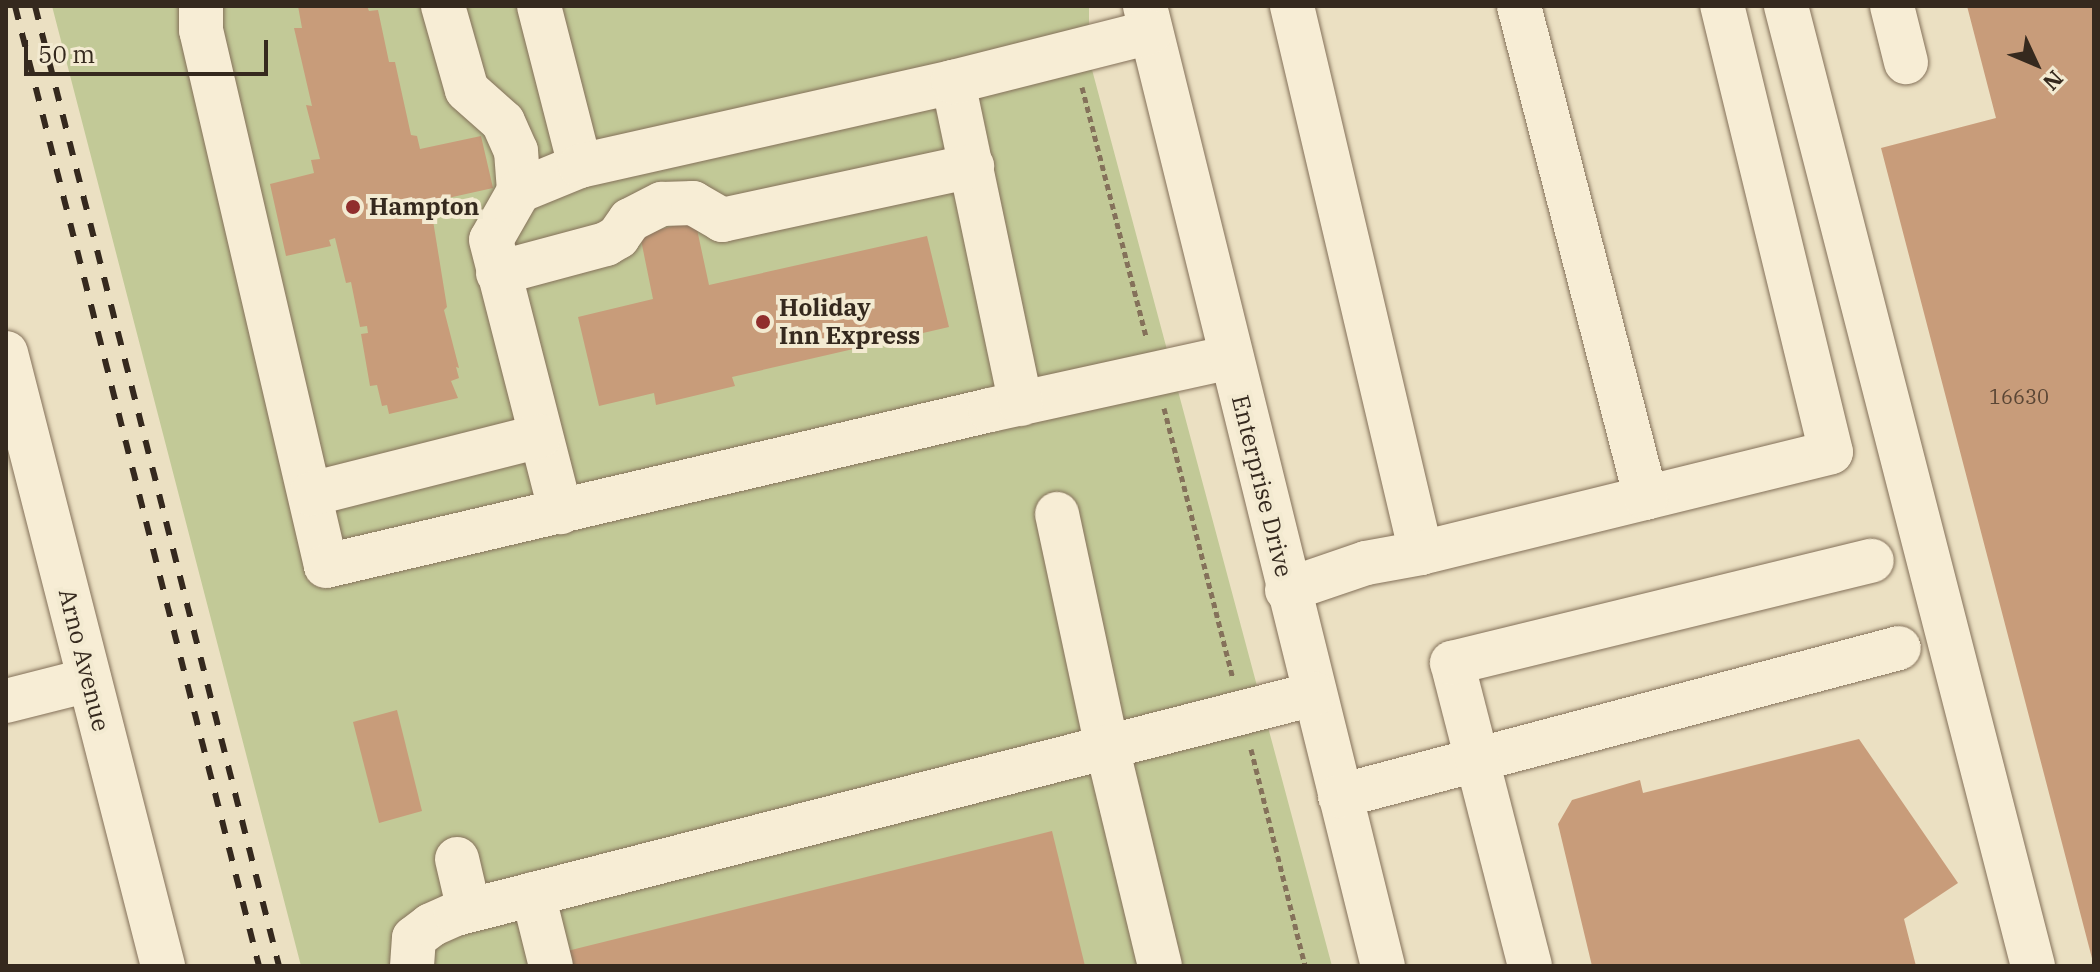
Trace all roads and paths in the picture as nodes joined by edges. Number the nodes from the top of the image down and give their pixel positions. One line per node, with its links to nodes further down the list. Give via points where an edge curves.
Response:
1 (201, 6): 24 (street, via 201,30)
2 (443, 6): 15 (street, via 467,90 503,122 516,151)
3 (539, 6): 13 (street)
4 (1519, 6): 25 (street)
5 (1722, 6): 23 (street)
6 (1786, 6): 21 (street)
7 (1892, 6): 10 (street)
8 (1301, 8): 28 (street)
9 (1148, 19): 12 (street); 18 (street, Enterprise Drive)
10 (1906, 62)
11 (1081, 81): 19 (path)
12 (953, 82): 13 (street); 14 (street)
13 (580, 166): 15 (street)
14 (972, 166): 16 (street, via 722,220 693,203 662,204 630,220 606,244); 20 (street)
15 (519, 191): 16 (street, via 491,240)
16 (498, 273): 22 (street)
17 (6, 353): 32 (street, Arno Avenue)
18 (1231, 357): 19 (street); 30 (street, Enterprise Drive)
19 (1155, 374): 20 (street); 35 (path)
20 (1021, 404): 26 (street)
21 (1896, 434): 23 (street); 49 (street)
22 (540, 436): 24 (street); 26 (street)
23 (1831, 452): 25 (street)
24 (311, 494): 26 (street, via 326,566)
25 (1646, 498): 28 (street)
26 (561, 512)
27 (1057, 514): 36 (street)
28 (1421, 553): 30 (street, via 1366,563)
29 (1872, 561): 37 (street, via 1452,663)
30 (1287, 590): 33 (street, Enterprise Drive)
31 (1899, 648): 37 (street)
32 (89, 680): 34 (street); 42 (street, Arno Avenue)
33 (1314, 694): 35 (street); 38 (street, Enterprise Drive)
34 (6, 701)
35 (1242, 712): 36 (street); 46 (path)
36 (1107, 747): 40 (street); 45 (street)
37 (1477, 760): 38 (street); 48 (street)
38 (1340, 796): 47 (street, Enterprise Drive)
39 (457, 859): 41 (street)
40 (533, 894): 41 (street); 44 (street)
41 (469, 910): 43 (street, via 414,938)
42 (163, 966)
43 (412, 966)
44 (551, 966)
45 (1160, 966)
46 (1305, 966)
47 (1383, 966)
48 (1530, 966)
49 (2033, 966)

